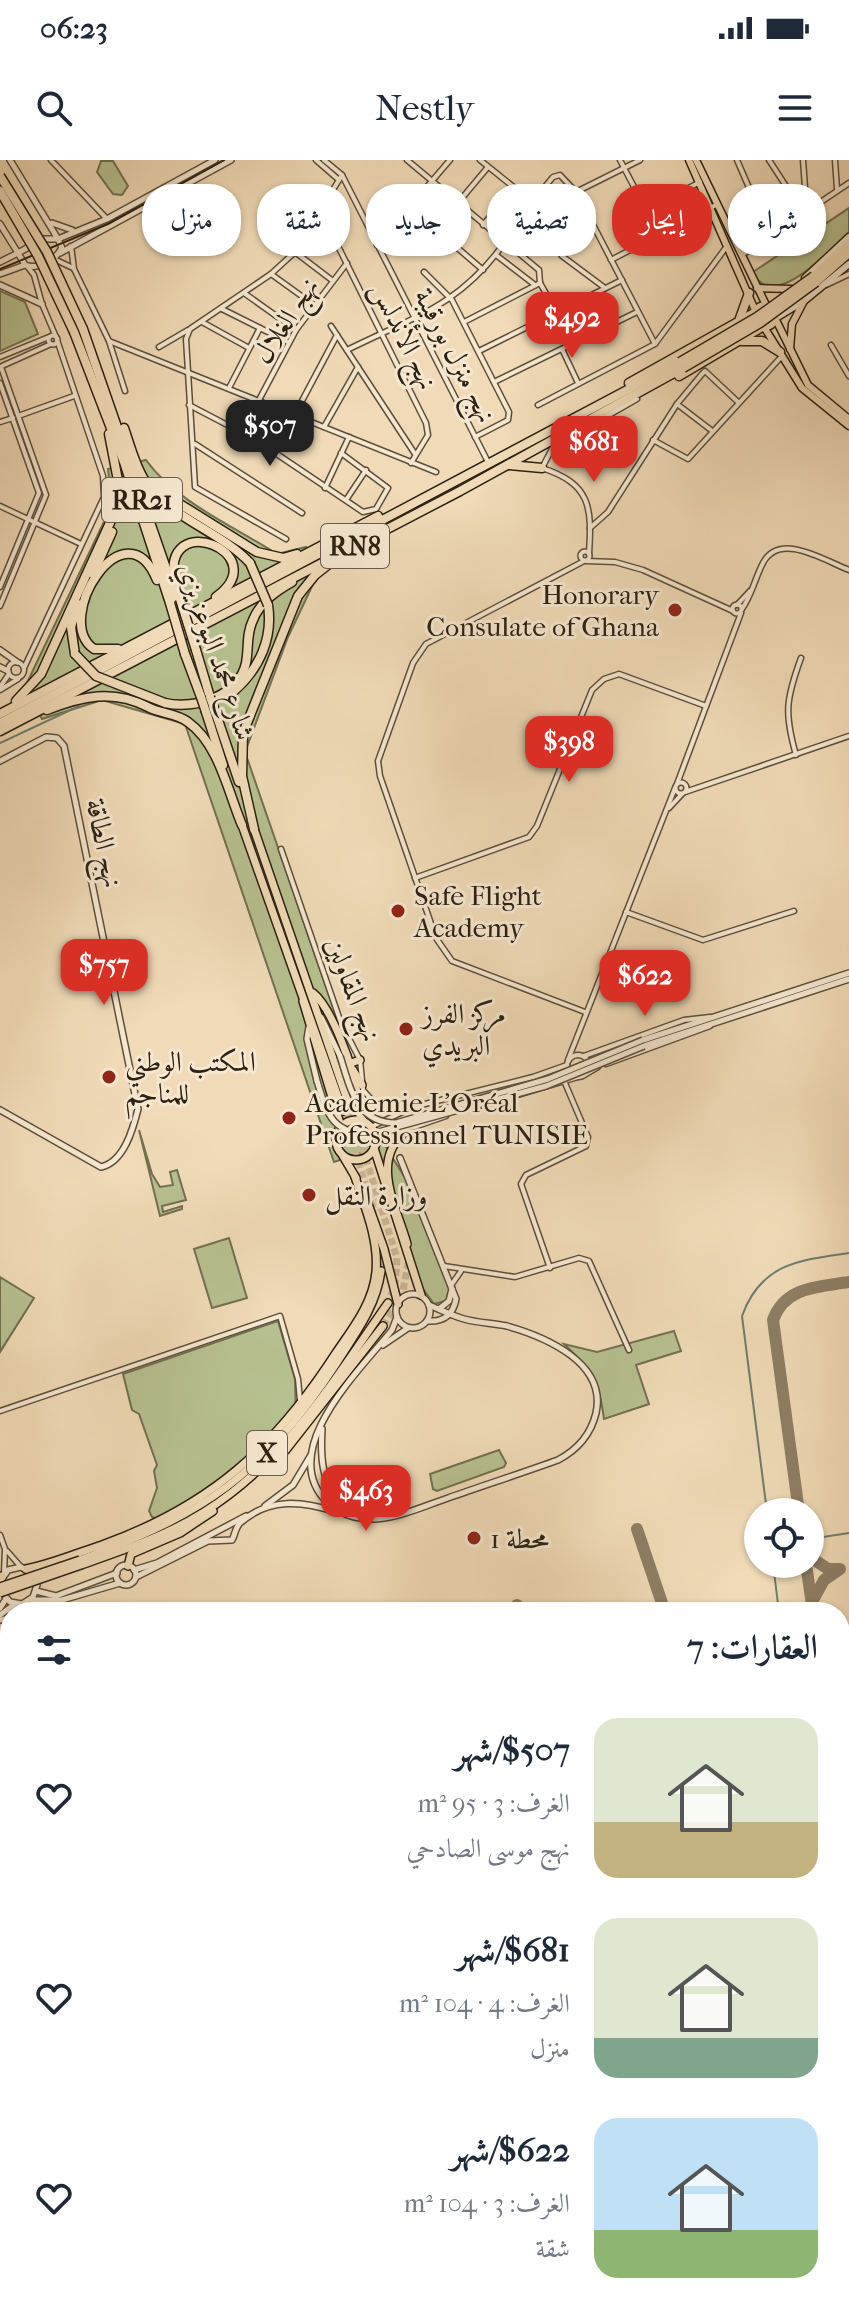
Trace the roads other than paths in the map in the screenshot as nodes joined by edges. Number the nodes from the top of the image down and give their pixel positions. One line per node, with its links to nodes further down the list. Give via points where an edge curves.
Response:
1 (10, 160): 44 (street)
2 (51, 160): 40 (street)
3 (215, 160): 42 (street)
4 (231, 160): 58 (street)
5 (316, 160): 22 (street)
6 (324, 160): 20 (street)
7 (407, 160): 25 (street)
8 (450, 160): 25 (street)
9 (480, 160): 18 (street)
10 (620, 160): 19 (street)
11 (640, 160): 19 (street)
12 (689, 160): 24 (main road)
13 (696, 160): 39 (main road)
14 (737, 160): 33 (street)
15 (769, 160): 16 (street, via 793,197 805,188)
16 (803, 160)
17 (835, 160): 36 (street)
18 (488, 167): 28 (street); 35 (street)
19 (625, 169): 31 (street); 34 (street)
20 (342, 175): 22 (street); 23 (street, نهج منزل بورقيبة)
21 (0, 176): 115 (highway, شارع محمد البوعزيزي / RR21, bridge, via 47,252)
22 (338, 180): 23 (street); 27 (street)
23 (345, 181): 46 (street, نهج منزل بورقيبة)
24 (700, 182): 32 (street); 39 (main road)
25 (431, 183)
26 (849, 183): 36 (street)
27 (336, 184)
28 (507, 184)
29 (547, 184): 30 (street, via 556,175)
30 (568, 184)
31 (633, 184)
32 (696, 184)
33 (747, 184)
34 (596, 185)
35 (471, 187)
36 (837, 189): 38 (street)
37 (0, 193): 115 (highway, شارع محمد البوعزيزي / RR21, bridge)
38 (826, 197)
39 (714, 206): 52 (main road); 57 (main road)
40 (99, 211): 42 (street); 45 (street)
41 (471, 215): 48 (street)
42 (107, 219): 45 (street)
43 (487, 220): 48 (street)
44 (49, 221): 49 (street, via 68,230); 54 (street); 55 (street)
45 (96, 221): 49 (street)
46 (366, 223)
47 (0, 224): 59 (street)
48 (483, 225): 50 (street)
49 (81, 228): 55 (street)
50 (487, 228)
51 (596, 231): 75 (street)
52 (728, 233)
53 (849, 237): 94 (main road)
54 (43, 239): 55 (street); 59 (street)
55 (58, 239): 60 (street)
56 (849, 244): 89 (highway, RN8)
57 (728, 245): 124 (street)
58 (71, 246): 60 (street); 81 (street)
59 (18, 253): 76 (street); 79 (street)
60 (60, 253): 74 (street)
61 (849, 253): 89 (highway, RN8)
62 (291, 256): 85 (street)
63 (300, 256): 88 (street)
64 (344, 256): 77 (street, نهج الأندلس)
65 (383, 256): 106 (street, نهج منزل بورقيبة)
66 (467, 256): 82 (street)
67 (495, 256): 82 (street)
68 (497, 256): 90 (street)
69 (522, 256): 90 (street, via 539,270)
70 (562, 256): 93 (street)
71 (619, 256): 75 (street)
72 (734, 256): 95 (main road)
73 (740, 256): 95 (main road)
74 (54, 259): 80 (street); 81 (street)
75 (611, 260): 87 (street)
76 (0, 262)
77 (347, 263): 88 (street, نهج الغلال); 117 (street, نهج الأندلس)
78 (849, 264): 89 (main road)
79 (26, 265): 80 (street); 84 (street); 92 (street)
80 (39, 266): 92 (street)
81 (74, 269): 120 (street)
82 (483, 270): 97 (street)
83 (424, 272): 97 (street)
84 (0, 274)
85 (271, 274): 96 (street); 101 (street)
86 (849, 274): 89 (street)
87 (622, 280): 93 (street); 104 (street)
88 (333, 281): 101 (street, نهج الغلال)
89 (818, 281): 98 (main road); 134 (highway, RN8, bridge, via 760,323)
90 (538, 284): 103 (street); 109 (street)
91 (0, 285): 99 (street)
92 (38, 286): 99 (street)
93 (605, 288): 103 (street)
94 (792, 289): 95 (main road); 100 (main road)
95 (753, 290): 100 (main road); 105 (main road); 110 (highway)
96 (244, 293): 102 (street); 116 (street)
97 (452, 300): 106 (street); 109 (street)
98 (804, 301): 107 (main road); 132 (main road, via 792,324)
99 (42, 304): 119 (street)
100 (767, 305): 105 (main road); 107 (main road)
101 (315, 306): 116 (street, نهج الغلال)
102 (222, 309): 108 (street); 113 (street)
103 (558, 312): 123 (street); 130 (street)
104 (637, 312): 123 (street); 124 (street)
105 (755, 312): 110 (highway); 112 (main road, via 756,323)
106 (414, 318): 117 (street); 165 (street, نهج منزل بورقيبة)
107 (776, 319): 112 (main road); 132 (main road)
108 (202, 322): 114 (street); 127 (street)
109 (463, 322): 130 (street)
110 (735, 322): 157 (highway)
111 (331, 326): 118 (street)
112 (763, 327): 121 (highway); 131 (main road)
113 (260, 328): 122 (street); 127 (street)
114 (190, 329): 126 (street); 138 (street, via 185,348)
115 (78, 330): 146 (highway, شارع محمد البوعزيزي / RR21); 160 (highway, شارع محمد البوعزيزي / RR21)
116 (296, 330): 122 (street, نهج الغلال)
117 (382, 333): 129 (street); 169 (street, نهج الأندلس, via 426,423 428,435)
118 (337, 335): 129 (street); 153 (street)
119 (53, 340): 133 (street); 136 (street); 145 (street)
120 (109, 341): 138 (street); 144 (street)
121 (741, 341): 131 (highway, via 762,341); 135 (highway)
122 (289, 342): 148 (street, نهج الغلال)
123 (574, 343): 128 (street)
124 (655, 344): 142 (street)
125 (831, 345): 139 (street)
126 (159, 347)
127 (249, 348): 143 (street)
128 (562, 349): 140 (street); 142 (street)
129 (347, 350): 137 (street)
130 (479, 351): 140 (street)
131 (781, 354): 149 (street); 161 (main road, via 806,392)
132 (791, 357): 156 (main road, via 808,385)
133 (0, 358): 136 (street)
134 (682, 365): 157 (highway, RN8); 159 (highway, RN8)
135 (706, 366): 147 (highway); 149 (street); 150 (street)
136 (1, 367): 154 (street)
137 (358, 367): 162 (street); 169 (street)
138 (188, 371): 143 (street); 151 (street)
139 (849, 376)
140 (494, 382): 165 (street, via 510,416)
141 (0, 383): 155 (street)
142 (578, 383): 152 (street)
143 (229, 387): 148 (street)
144 (125, 391)
145 (74, 396): 154 (street); 187 (street, via 105,486)
146 (109, 399): 170 (highway); 194 (highway, شارع محمد البوعزيزي / RR21)
147 (637, 399): 159 (highway, RN8); 174 (street, via 553,447)
148 (259, 400): 153 (street)
149 (738, 402): 163 (street)
150 (677, 404): 163 (street); 166 (street)
151 (189, 405): 167 (street); 177 (street, via 256,440)
152 (538, 405)
153 (294, 415): 162 (street)
154 (20, 416): 155 (street); 184 (street, via 46,491)
155 (13, 418): 158 (street); 183 (street, via 38,487)
156 (849, 419)
157 (569, 420): 172 (highway, RN8)
158 (0, 422)
159 (581, 425): 173 (highway, RN8)
160 (108, 426): 178 (highway); 194 (highway, شارع محمد البوعزيزي / RR21)
161 (849, 426)
162 (324, 427): 164 (street)
163 (711, 430): 166 (street, via 686,460)
164 (349, 437): 168 (street); 171 (street)
165 (475, 437): 172 (street, نهج منزل بورقيبة)
166 (653, 440): 185 (street, via 608,512)
167 (195, 444): 182 (street); 186 (street, via 197,490)
168 (341, 453): 175 (street); 177 (street)
169 (416, 454): 171 (street)
170 (136, 460): 188 (highway, via 165,495 257,552 283,558); 212 (highway, bridge, via 143,478 164,500 250,563 268,605 269,630 262,655 234,691 196,708)
171 (411, 463): 176 (street)
172 (488, 463): 179 (highway, RN8)
173 (504, 465): 174 (highway); 189 (highway, RN8)
174 (542, 468): 185 (street, via 570,478 580,489)
175 (366, 470): 180 (street); 180 (street, via 388,491 380,506 363,512)
176 (436, 472)
177 (325, 488): 180 (street)
178 (120, 492): 191 (highway, bridge, via 115,524 73,616 70,636 75,654 96,676 165,703 199,703 229,689 243,673 249,630 258,610); 214 (highway, via 41,674 19,700)
179 (431, 493): 188 (highway, RN8); 217 (highway, RN8)
180 (346, 500)
181 (0, 506): 183 (street)
182 (302, 513)
183 (28, 521): 184 (street); 193 (street)
184 (35, 524): 187 (street); 196 (street)
185 (590, 528): 190 (street)
186 (286, 539)
187 (82, 545): 203 (street)
188 (306, 552): 199 (highway, RN8)
189 (342, 553): 191 (highway, RN8); 227 (highway, via 298,596 243,733 240,760)
190 (585, 557): 195 (street, via 643,570); 229 (street, via 435,639 413,663 378,761)
191 (321, 563): 216 (highway, RN8)
192 (849, 570): 197 (street, via 781,548 765,559)
193 (0, 587)
194 (173, 602): 199 (highway, via 176,559 184,548 203,541 221,547 232,564 229,585); 201 (highway, via 137,555 120,554 102,567 82,609 80,635 94,649 117,649); 211 (highway, شارع محمد البوعزيزي / RR21, bridge, via 185,654); 211 (highway, شارع محمد البوعزيزي / RR21, bridge, via 196,650)
195 (720, 602): 197 (street); 198 (street)
196 (0, 606)
197 (739, 608): 198 (street); 200 (street)
198 (734, 612): 200 (street)
199 (194, 613): 201 (highway, RN8)
200 (736, 631): 213 (street)
201 (152, 635): 214 (highway, RN8)
202 (0, 650): 205 (street)
203 (30, 655): 205 (street); 207 (street)
204 (801, 658): 220 (street, via 786,702)
205 (18, 662): 207 (street); 208 (street, via 10,664)
206 (0, 667): 208 (street)
207 (24, 668): 209 (street)
208 (9, 673): 209 (street); 210 (street)
209 (20, 676): 210 (street)
210 (0, 688)
211 (206, 697): 215 (highway, شارع محمد البوعزيزي / RR21, bridge)
212 (142, 703): 216 (highway, via 94,695); 226 (highway, via 179,716 202,735)
213 (706, 706): 222 (street); 229 (street, via 625,676 604,679 592,690 529,837)
214 (0, 712)
215 (211, 712): 226 (highway, شارع محمد البوعزيزي / RR21); 227 (highway, شارع محمد البوعزيزي / RR21)
216 (24, 718): 218 (highway, RN8)
217 (0, 723)
218 (0, 731)
219 (849, 736): 220 (street)
220 (796, 755): 224 (street)
221 (0, 761): 251 (street, نهج الطاقة, via 52,737 64,746 138,1109 121,1153 101,1167)
222 (683, 769): 223 (street); 224 (street)
223 (676, 786): 224 (street); 224 (street); 225 (street)
224 (685, 789): 225 (street)
225 (665, 813): 231 (street)
226 (242, 825): 234 (highway, شارع محمد البوعزيزي / RR21)
227 (254, 829): 235 (highway, شارع محمد البوعزيزي / RR21)
228 (281, 849): 243 (street, نهج المقاولين, via 341,1023)
229 (415, 878): 236 (street, via 436,938 452,961)
230 (794, 911): 231 (street, via 703,940)
231 (626, 912): 236 (street)
232 (849, 973): 238 (street)
233 (849, 979): 238 (street)
234 (301, 986): 237 (highway, شارع محمد البوعزيزي / RR21, via 346,1110); 239 (highway, شارع محمد البوعزيزي)
235 (312, 993): 237 (highway, شارع محمد البوعزيزي / RR21); 245 (highway, via 329,1012)
236 (585, 1012): 240 (street)
237 (320, 1014): 241 (street, bridge, via 359,1107 378,1121 394,1123 548,1079)
238 (713, 1020): 241 (street); 242 (street, via 684,1020); 246 (street, via 699,1032)
239 (309, 1027): 241 (street, bridge, via 307,1039 325,1106 344,1131 371,1134 546,1086); 253 (highway, شارع محمد البوعزيزي)
240 (574, 1041): 242 (street); 244 (street)
241 (644, 1043)
242 (582, 1055): 244 (street); 246 (street, via 589,1064)
243 (360, 1060): 245 (highway); 249 (street, نهج المقاولين)
244 (568, 1062): 247 (street, via 570,1073); 250 (street)
245 (348, 1064): 249 (highway); 252 (highway, via 358,1113)
246 (586, 1074): 247 (street)
247 (578, 1077): 248 (street)
248 (565, 1083): 254 (street); 261 (street, via 588,1137 586,1146 526,1175 521,1184)
249 (362, 1085): 250 (street, نهج المقاولين, via 378,1107)
250 (413, 1107): 252 (street)
251 (0, 1110)
252 (368, 1125): 253 (highway, via 352,1121); 255 (highway)
253 (341, 1127): 256 (highway, via 336,1142)
254 (409, 1129): 255 (street); 259 (highway, via 390,1147 386,1165)
255 (375, 1147): 256 (highway, via 361,1160); 265 (highway)
256 (343, 1156): 258 (highway)
257 (400, 1158): 260 (street)
258 (355, 1177): 267 (highway, via 380,1237); 278 (highway, via 375,1251 374,1281 364,1309)
259 (407, 1244)
260 (444, 1266): 262 (street); 264 (street)
261 (550, 1268): 262 (street, via 515,1277); 276 (street, via 579,1258 593,1264)
262 (464, 1270): 264 (street)
263 (381, 1271): 290 (highway, X, via 378,1293 364,1321 311,1401 260,1460 190,1514)
264 (452, 1284): 269 (street, via 449,1301); 270 (street, via 456,1299)
265 (421, 1295): 267 (street, via 407,1295); 268 (street)
266 (388, 1303): 283 (highway, X, via 299,1429)
267 (398, 1304): 271 (street)
268 (429, 1305): 269 (street); 272 (street)
269 (439, 1309): 270 (street)
270 (451, 1313): 272 (street); 286 (street, via 540,1338 576,1359 592,1378 597,1407 587,1435 568,1455 392,1517)
271 (397, 1317): 274 (street); 275 (street)
272 (427, 1321): 274 (street)
273 (383, 1326): 283 (highway, via 300,1435)
274 (408, 1328): 275 (street)
275 (379, 1348): 281 (street, via 341,1391)
276 (629, 1350)
277 (298, 1379): 278 (street); 279 (street); 280 (street, via 280,1316)
278 (314, 1388): 279 (highway)
279 (300, 1406): 291 (highway, via 244,1466 175,1515)
280 (0, 1411)
281 (323, 1424): 282 (street); 285 (street, via 326,1480 339,1497)
282 (313, 1451): 286 (street, via 315,1485); 289 (street, via 300,1477 282,1496)
283 (255, 1474): 284 (highway, X)
284 (220, 1502): 290 (highway, X, via 161,1535); 292 (highway, via 195,1524 131,1554)
285 (359, 1506)
286 (343, 1514): 289 (street, via 304,1502 280,1504 240,1523 232,1540 208,1541)
287 (0, 1535): 288 (street)
288 (2, 1550): 291 (street); 296 (street)
289 (174, 1557): 292 (street); 294 (street)
290 (80, 1562): 296 (highway, bridge)
291 (24, 1568): 296 (street); 297 (street, via 35,1578)
292 (131, 1568): 293 (street); 294 (street)
293 (117, 1573): 295 (street); 297 (street, via 60,1595)
294 (136, 1577): 295 (street, via 129,1585)
295 (120, 1583): 299 (street)
296 (2, 1584): 300 (street)
297 (36, 1591): 298 (street)
298 (31, 1599): 299 (street); 301 (street)
299 (69, 1599): 302 (street)
300 (14, 1602)
301 (21, 1602)
302 (61, 1602)

